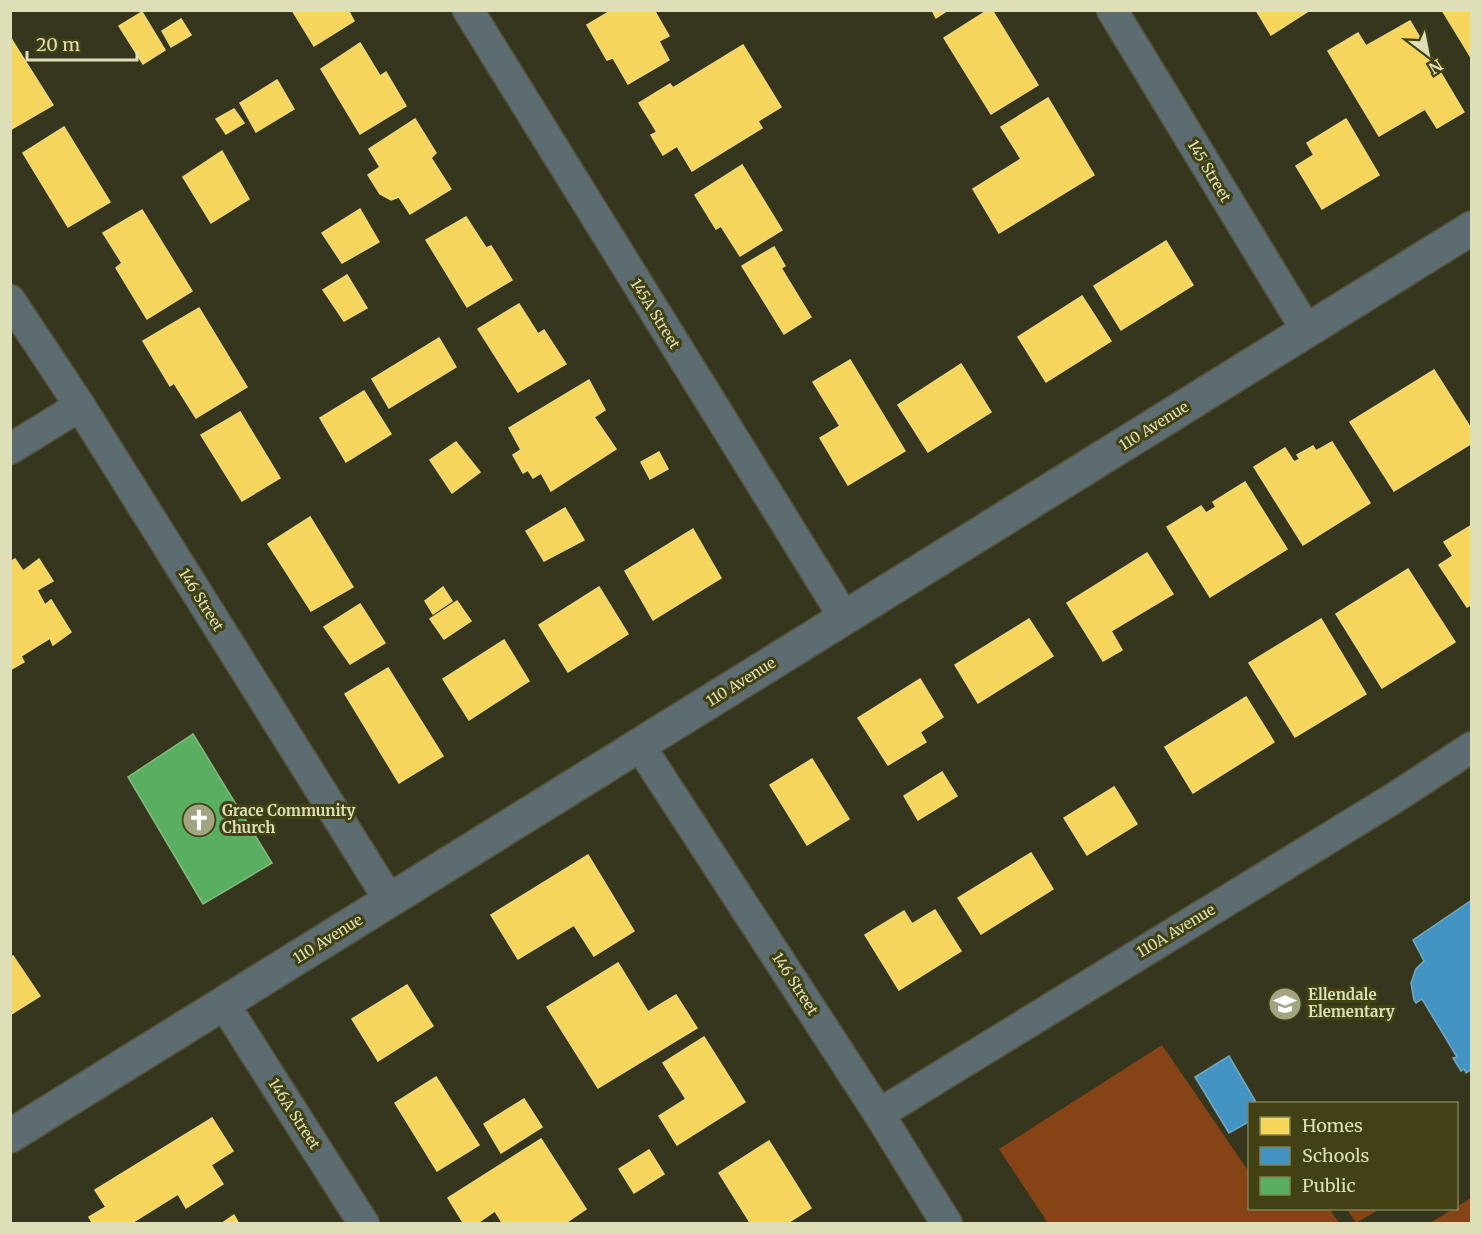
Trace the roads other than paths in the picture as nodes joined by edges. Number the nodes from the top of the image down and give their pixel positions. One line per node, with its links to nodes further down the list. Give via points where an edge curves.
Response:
1 (468, 10): 8 (street, 145A Street)
2 (1112, 10): 5 (street, 145 Street)
3 (1472, 228): 5 (street, 110 Avenue)
4 (10, 300): 6 (street, 146 Street)
5 (1307, 331): 8 (street, 110 Avenue)
6 (80, 406): 7 (street); 11 (street, 146 Street)
7 (10, 449)
8 (844, 617): 9 (street, 110 Avenue)
9 (640, 746): 11 (street, 110 Avenue); 13 (street, 146 Street)
10 (1472, 747): 13 (street, 110A Avenue)
11 (390, 901): 12 (street, 110 Avenue)
12 (224, 1004): 14 (street, 110 Avenue); 15 (street, 146A Street)
13 (879, 1114): 16 (street, 146 Street)
14 (10, 1136)
15 (364, 1224)
16 (947, 1224)

